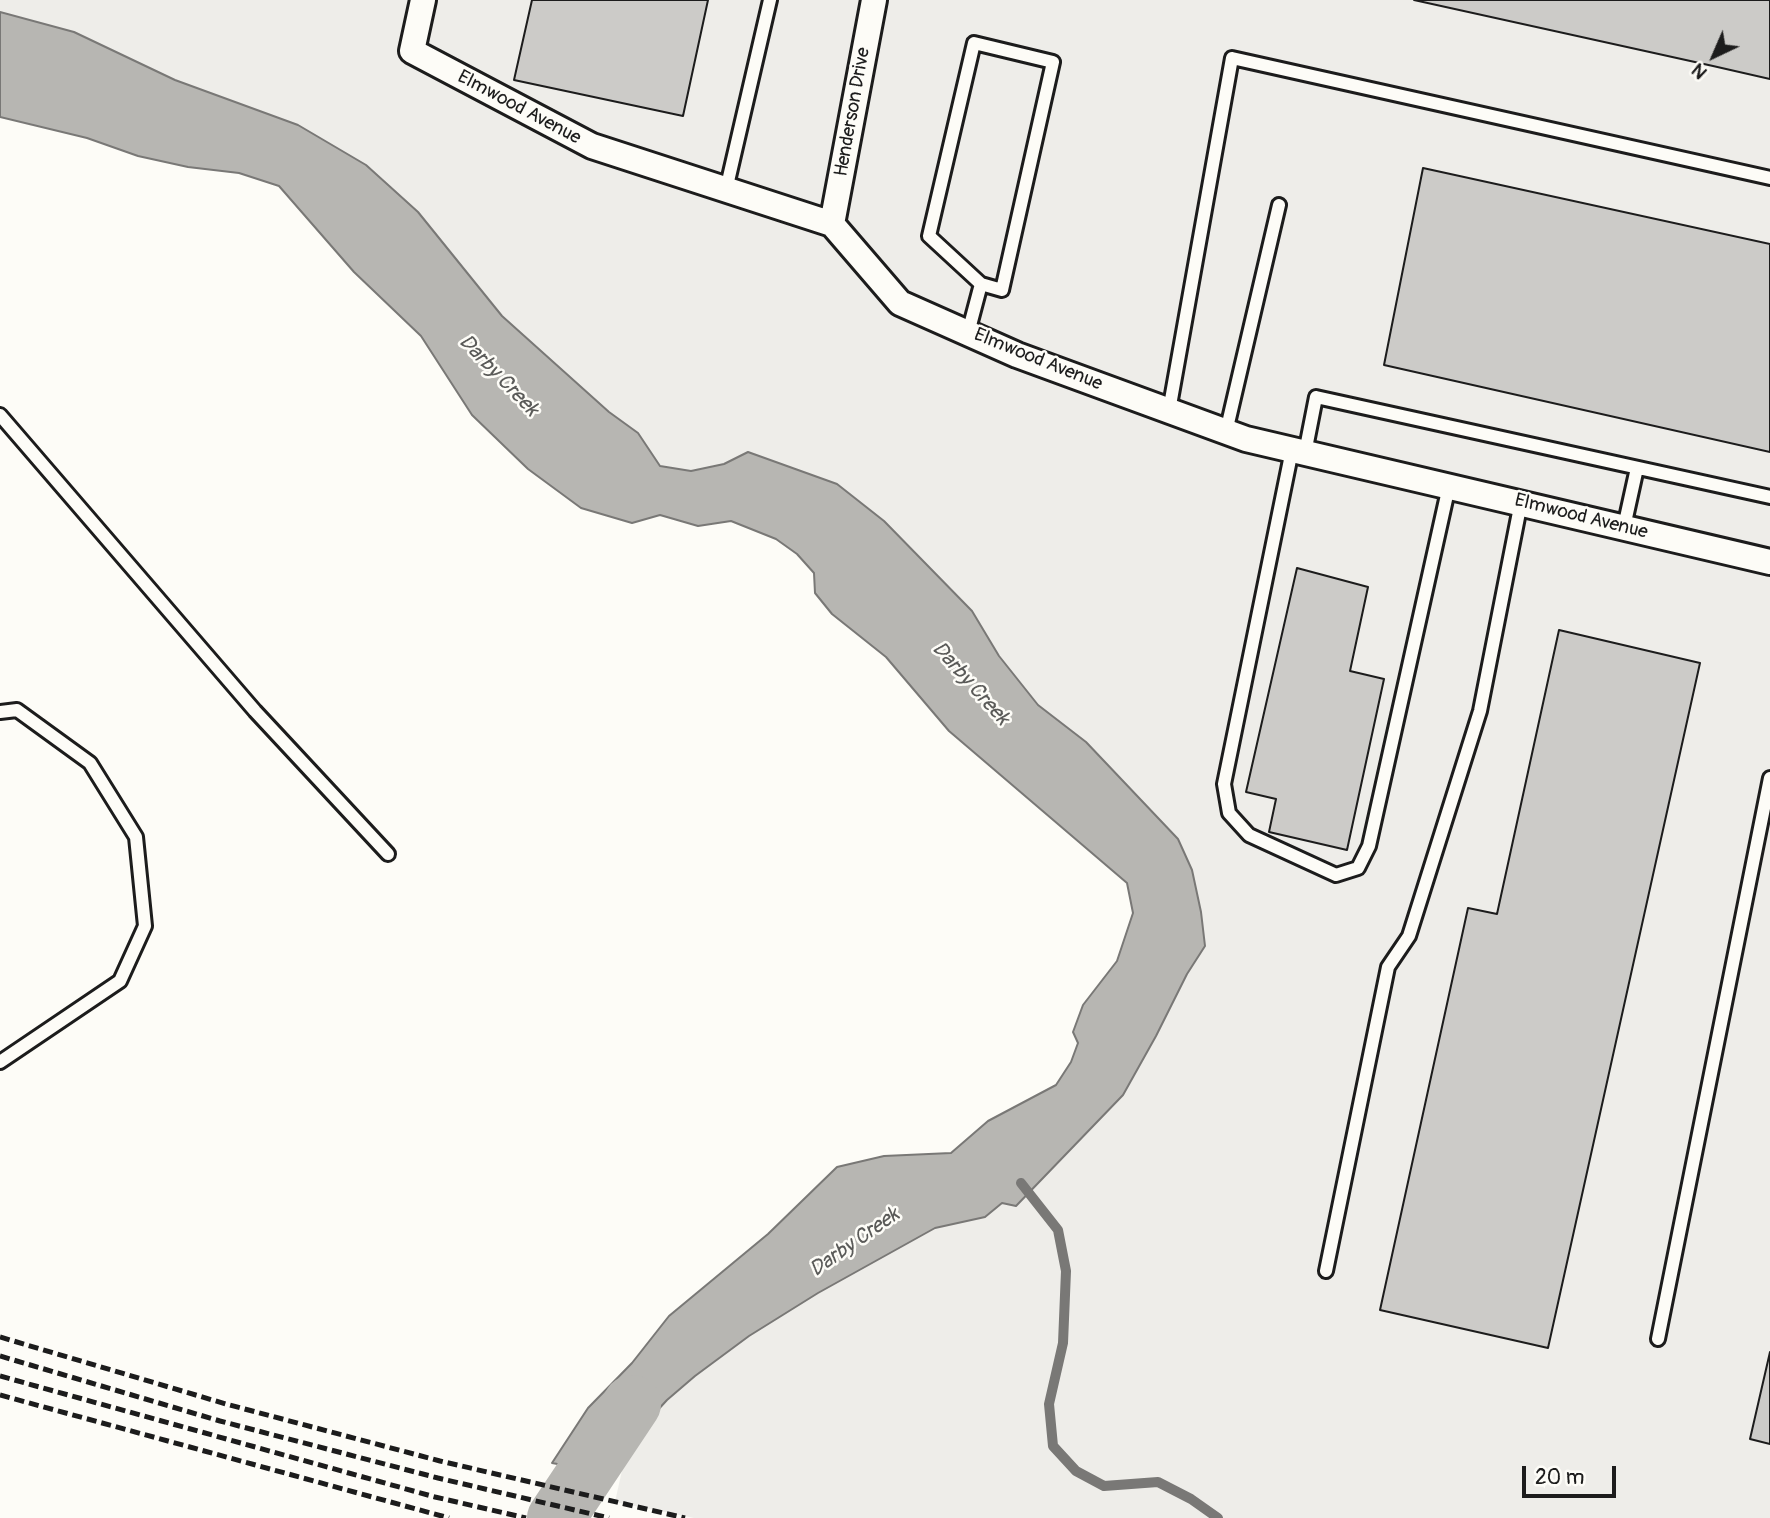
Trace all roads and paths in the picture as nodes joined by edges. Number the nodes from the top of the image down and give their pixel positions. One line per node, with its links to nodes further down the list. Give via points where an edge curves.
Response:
1 (424, 0): 5 (street, Elmwood Avenue, via 412,51 592,146)
2 (770, 0): 5 (lane)
3 (874, 0): 7 (street, Henderson Drive)
4 (1770, 178): 10 (lane, via 1232,58)
5 (726, 190): 7 (street, Elmwood Avenue)
6 (1279, 205): 12 (lane)
7 (832, 224): 9 (street, Elmwood Avenue, via 900,303)
8 (981, 284): 8 (lane, via 1002,290 1052,62 974,43 929,236); 9 (lane)
9 (968, 333): 10 (street, Elmwood Avenue)
10 (1169, 411): 12 (street, Elmwood Avenue)
11 (0, 415): 22 (lane, via 255,711)
12 (1226, 432): 13 (street, Elmwood Avenue)
13 (1299, 452): 14 (lane, via 1316,397); 15 (street, Elmwood Avenue); 15 (lane, via 1224,784 1228,813 1249,835 1336,876 1358,868 1369,846)
14 (1637, 468): 16 (lane); 18 (lane)
15 (1449, 486): 17 (street, Elmwood Avenue)
16 (1770, 497)
17 (1521, 502): 18 (street, Elmwood Avenue); 24 (lane, via 1480,711 1409,936 1388,967)
18 (1624, 527): 19 (street, Elmwood Avenue)
19 (1770, 562)
20 (0, 712): 23 (lane, via 17,709 90,763 136,837 145,926 120,981)
21 (1770, 778): 25 (lane)
22 (388, 854)
23 (0, 1062)
24 (1326, 1271)
25 (1658, 1339)

